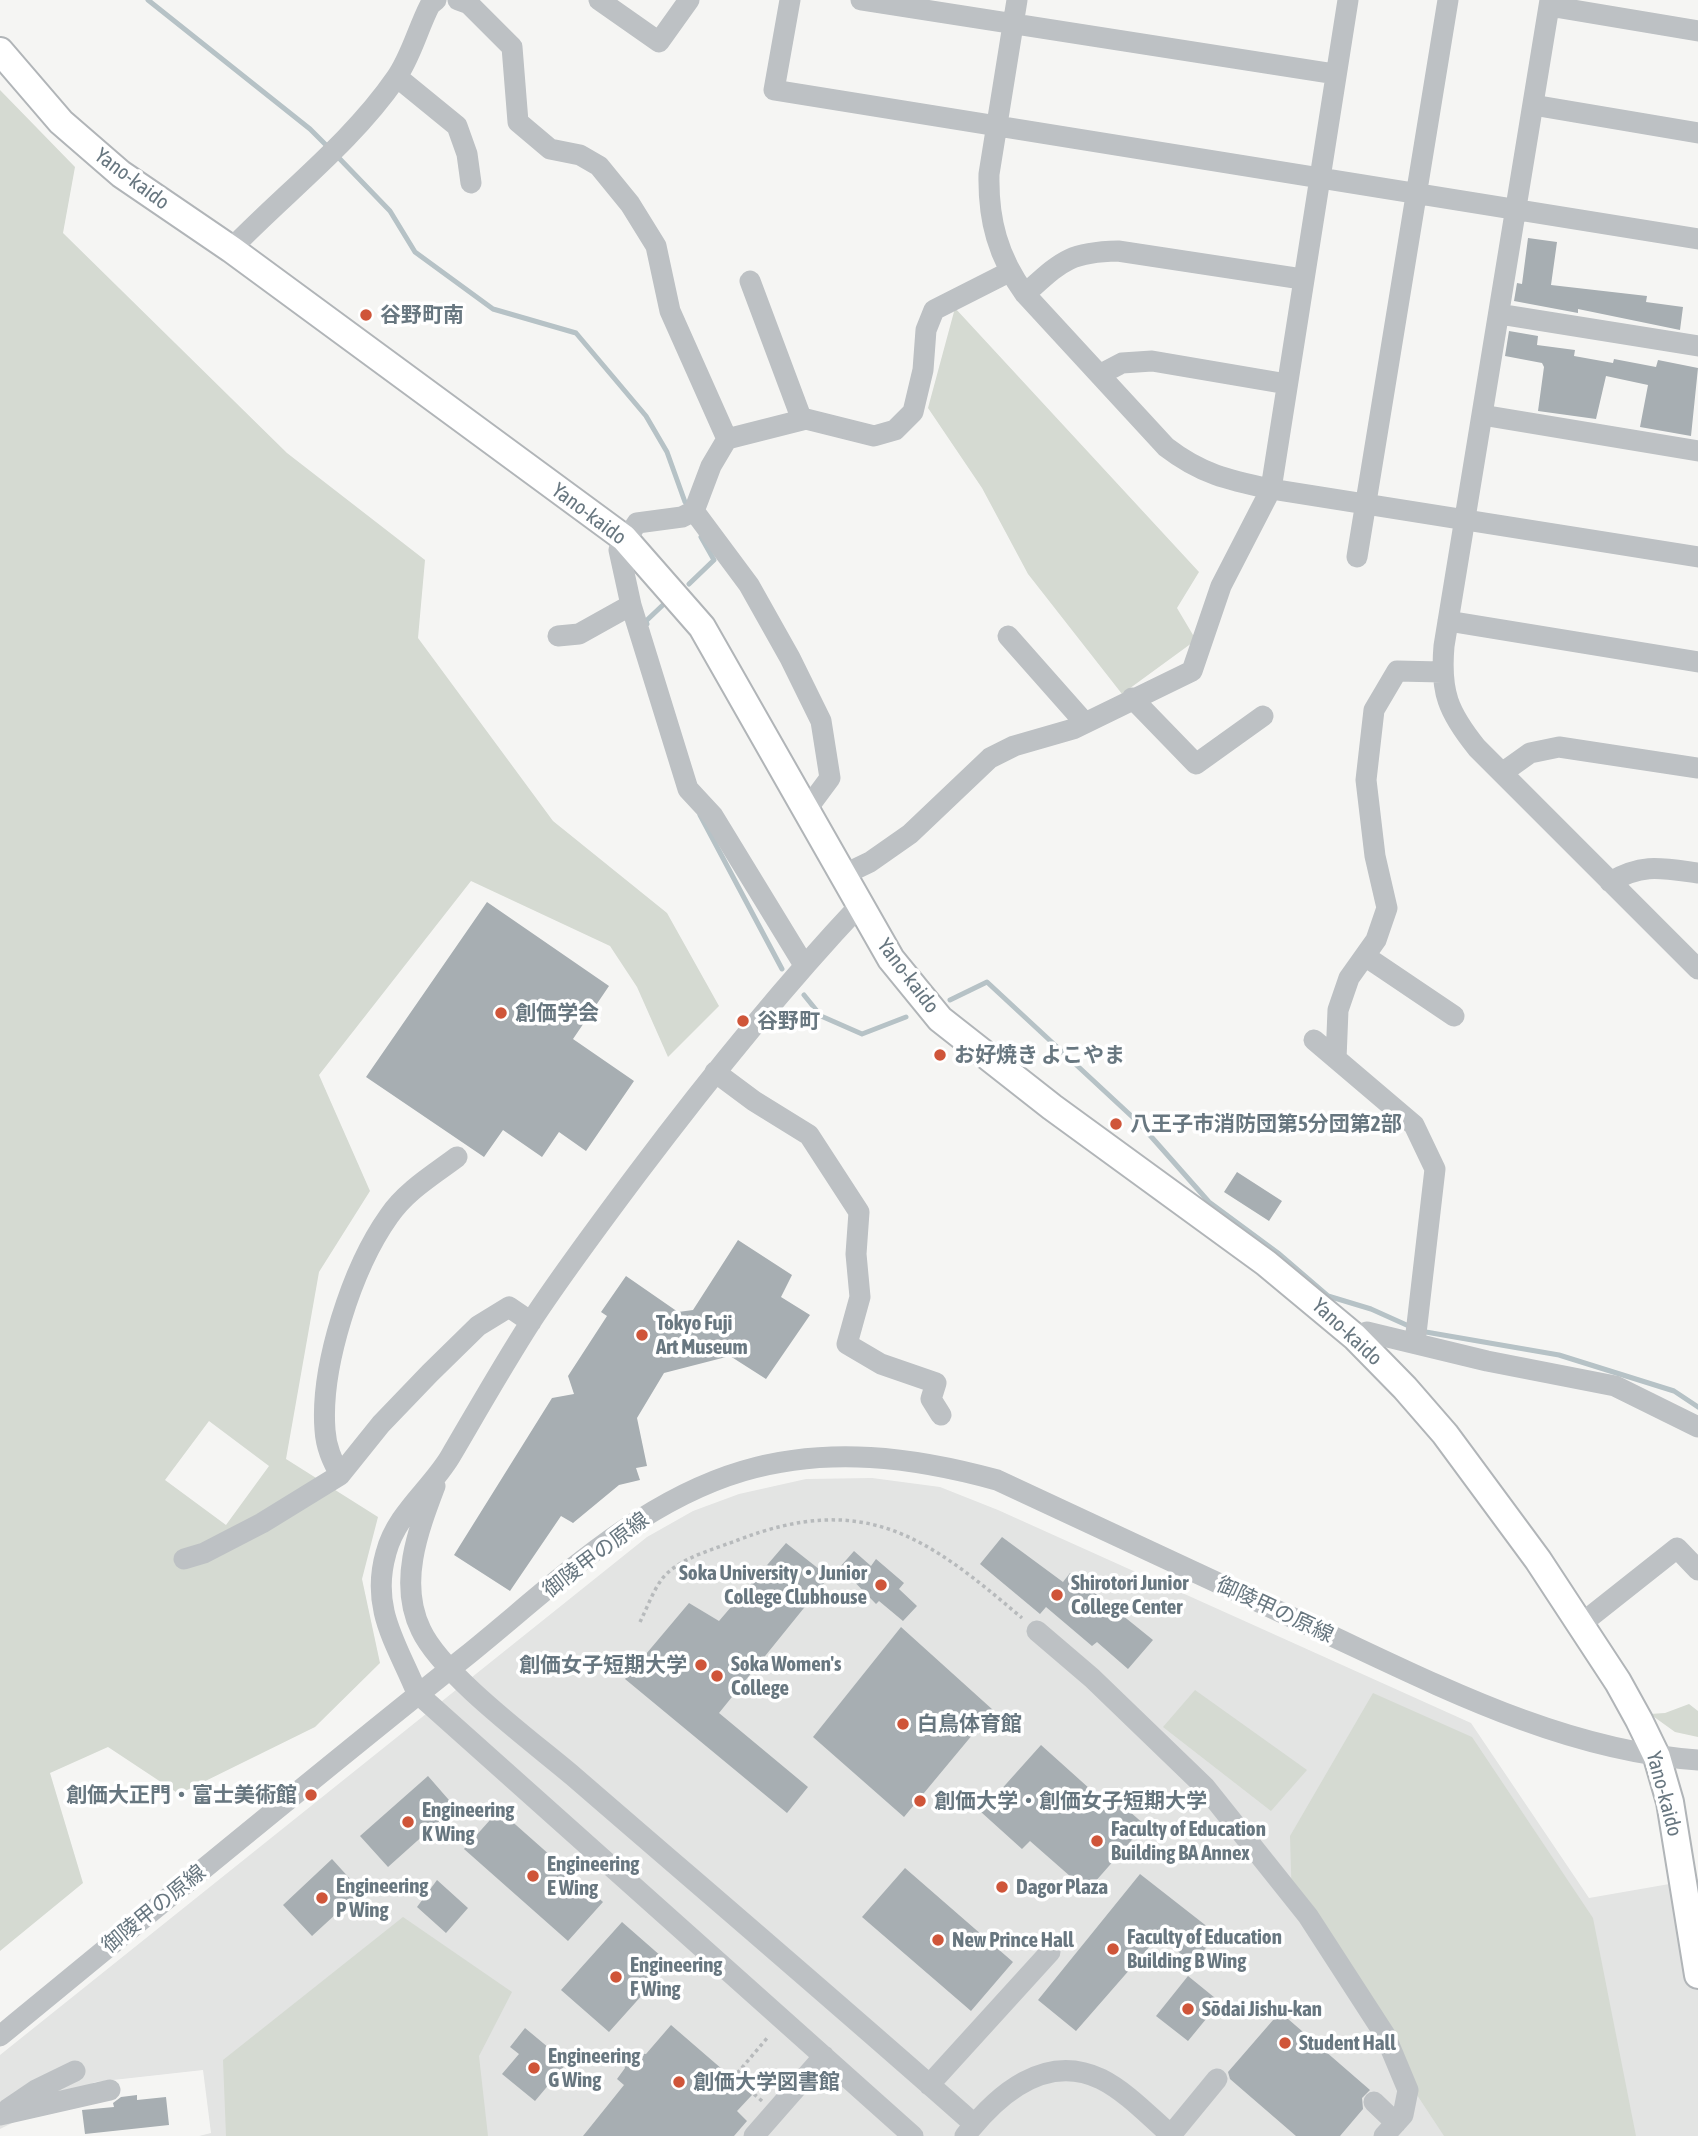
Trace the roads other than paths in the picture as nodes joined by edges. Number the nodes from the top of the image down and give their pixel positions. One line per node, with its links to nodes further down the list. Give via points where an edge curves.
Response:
1 (458, 0): 35 (street, via 469,4 512,47 518,122 550,149 580,155 599,166 650,236 670,311)
2 (599, 0): 3 (street, via 659,42)
3 (689, 0)
4 (790, 0): 17 (street, via 774,90)
5 (861, 0): 11 (street)
6 (1017, 0): 11 (street)
7 (1348, 0): 14 (street)
8 (1448, 0): 21 (street)
9 (431, 1): 15 (street)
10 (1550, 3): 12 (street); 16 (street)
11 (1013, 24): 14 (street); 17 (street)
12 (1698, 31)
13 (0, 51): 24 (main road, Yano-kaido, via 61,122 121,174)
14 (1335, 74): 19 (street)
15 (397, 76): 20 (street, via 457,127); 24 (street, via 343,144)
16 (1533, 105): 18 (street); 22 (street)
17 (995, 125): 19 (street); 25 (street, via 989,201)
18 (1698, 133)
19 (1318, 178): 21 (street); 26 (street)
20 (471, 183)
21 (1416, 195): 22 (street); 38 (street)
22 (1515, 209): 23 (street); 29 (street)
23 (1698, 239)
24 (230, 249): 41 (main road, Yano-kaido)
25 (1009, 272): 28 (street); 34 (street, via 934,310 926,330 913,412 895,430 874,436)
26 (1302, 279): 28 (street, via 1118,251 1087,252 1063,260); 32 (street)
27 (750, 281): 34 (street)
28 (1026, 294): 31 (street)
29 (1499, 314): 30 (street); 33 (street)
30 (1698, 346)
31 (1101, 374): 32 (street, via 1122,363 1152,361); 37 (street, via 1166,447 1189,465 1220,479)
32 (1287, 384): 37 (street)
33 (1482, 415): 36 (street); 40 (street)
34 (802, 420): 35 (street)
35 (727, 439): 39 (street)
36 (1698, 451)
37 (1270, 489): 38 (street); 50 (street, via 1221,586 1192,671)
38 (1366, 504): 40 (street); 42 (street)
39 (694, 511): 41 (street, via 637,523); 55 (street, via 749,586 821,721 830,778)
40 (1465, 520): 43 (street); 45 (street)
41 (624, 538): 44 (street, via 619,550); 55 (main road, Yano-kaido, via 702,627)
42 (1357, 557)
43 (1698, 557)
44 (631, 605): 46 (street, via 579,634); 61 (street, via 688,789 713,816)
45 (1448, 621): 48 (street); 49 (street)
46 (558, 636)
47 (1008, 636): 52 (street)
48 (1698, 662)
49 (1442, 673): 54 (street, via 1452,714); 60 (street, via 1397,671 1374,710 1366,780 1387,908)
50 (1132, 698): 51 (street, via 1196,764); 52 (street)
51 (1264, 716)
52 (1085, 723): 57 (street, via 990,758 911,834)
53 (1698, 768): 54 (street, via 1559,747 1530,753)
54 (1502, 773): 58 (street)
55 (807, 809): 57 (main road, Yano-kaido)
56 (1698, 873): 58 (street, via 1643,867)
57 (843, 875): 59 (main road, Yano-kaido)
58 (1610, 882): 62 (street)
59 (860, 905): 61 (street); 70 (main road, Yano-kaido, via 891,959 958,1036 1266,1262)
60 (1365, 956): 63 (street); 65 (street, via 1349,978 1338,1010)
61 (804, 964): 66 (street)
62 (1698, 969)
63 (1454, 1016)
64 (1314, 1040): 65 (street)
65 (1336, 1059): 69 (street, via 1414,1125 1435,1169)
66 (715, 1072): 68 (street); 71 (street, via 809,1135 859,1212 860,1297 847,1344 881,1364 936,1383 931,1399)
67 (457, 1157): 74 (street, via 420,1182 389,1215 366,1256 335,1336 325,1428 329,1454)
68 (531, 1322): 73 (street); 74 (street, via 509,1307 478,1326 381,1424)
69 (1417, 1334): 70 (street, via 1367,1332); 72 (street, via 1487,1361 1615,1386)
70 (1355, 1336): 77 (main road, Yano-kaido, via 1445,1434)
71 (941, 1415)
72 (1698, 1427)
73 (441, 1471): 79 (street, via 415,1539 413,1602 420,1629); 80 (street, via 396,1525 385,1554 381,1599 389,1637)
74 (340, 1475): 75 (street, via 262,1523)
75 (184, 1559)
76 (1698, 1570): 77 (street, via 1677,1548)
77 (1581, 1624): 83 (main road, Yano-kaido)
78 (1037, 1631): 96 (street, via 1209,1790 1308,1916 1385,2035 1408,2090 1403,2115)
79 (451, 1668): 80 (street, 御陵甲の原線); 81 (street); 83 (street, 御陵甲の原線, via 629,1525 687,1494 742,1471 808,1457 873,1456 938,1464 997,1480 1468,1700 1556,1731)
80 (417, 1693): 82 (street); 87 (street, 御陵甲の原線)
81 (507, 1720): 82 (street); 91 (street)
82 (482, 1750): 88 (street)
83 (1657, 1757): 84 (street, 御陵甲の原線); 86 (main road, Yano-kaido, via 1670,1801)
84 (1698, 1760)
85 (1050, 1951): 91 (street)
86 (1698, 1975)
87 (0, 2036)
88 (824, 2056): 98 (street); 99 (street)
89 (75, 2071): 94 (street)
90 (1217, 2079): 97 (street)
91 (929, 2085): 95 (street)
92 (110, 2090): 94 (street)
93 (1374, 2102): 96 (street)
94 (0, 2114)
95 (969, 2130): 97 (street, via 1016,2084 1056,2071 1077,2071 1102,2080)
96 (1392, 2131)
97 (1172, 2135)
98 (754, 2136)
99 (913, 2136)

